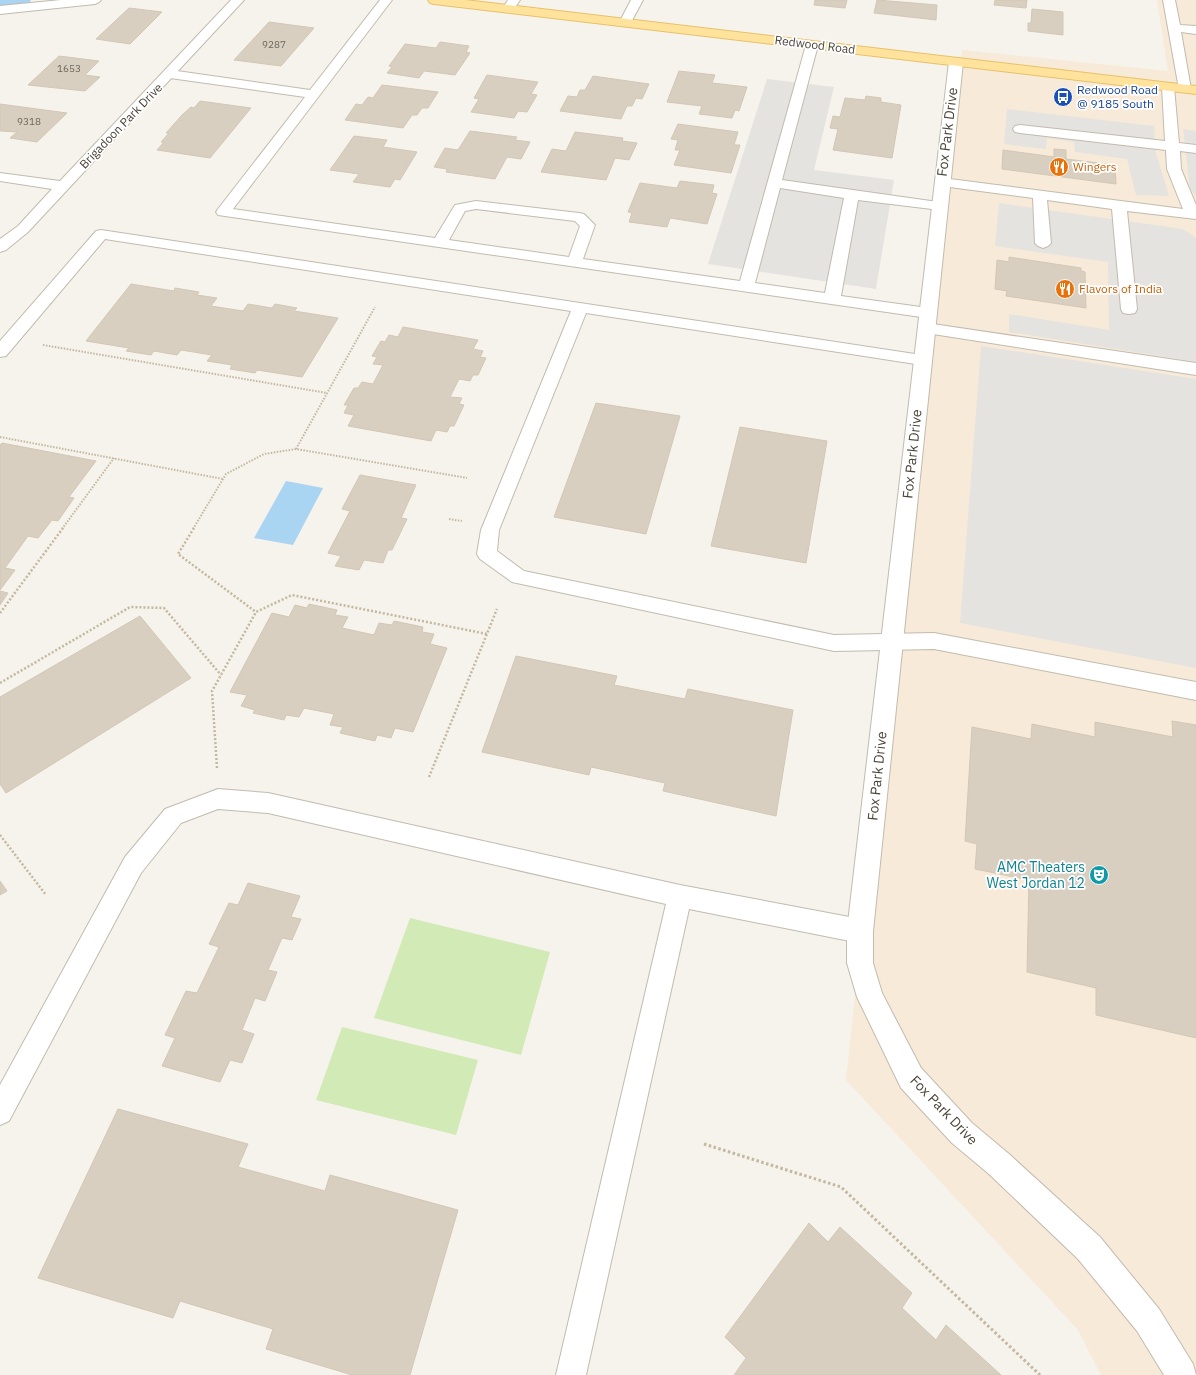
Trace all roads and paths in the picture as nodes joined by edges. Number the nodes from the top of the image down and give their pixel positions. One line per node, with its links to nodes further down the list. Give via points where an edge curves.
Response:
1 (95, 0): 8 (lane)
2 (238, 0): 14 (street, Brigadoon Park Drive)
3 (386, 0): 17 (lane)
4 (434, 0): 7 (main road, Redwood Road)
5 (637, 0): 9 (lane)
6 (1169, 0): 10 (lane)
7 (511, 4): 9 (main road, Redwood Road)
8 (0, 10)
9 (625, 23): 12 (main road, Redwood Road)
10 (1174, 28): 11 (lane); 16 (lane)
11 (1196, 30)
12 (812, 45): 13 (main road, Redwood Road); 23 (lane)
13 (956, 62): 15 (main road, Redwood Road); 22 (street, Fox Park Drive)
14 (170, 74): 17 (lane); 24 (street, Brigadoon Park Drive)
15 (1168, 87): 16 (main road, Redwood Road); 19 (lane)
16 (1190, 90)
17 (314, 94): 30 (lane, via 223,212)
18 (1020, 129): 19 (lane)
19 (1173, 146): 20 (lane); 29 (lane, via 1174,169)
20 (1196, 149)
21 (0, 177): 24 (street)
22 (942, 182): 26 (lane); 27 (street, Fox Park Drive)
23 (774, 183): 25 (lane); 34 (lane)
24 (63, 186): 32 (street, Brigadoon Park Drive, via 23,229)
25 (852, 195): 27 (lane); 35 (lane)
26 (1040, 196): 28 (lane); 31 (lane)
27 (940, 206): 39 (street, Fox Park Drive)
28 (1119, 206): 29 (lane); 38 (lane)
29 (1194, 216)
30 (440, 243): 33 (lane); 33 (lane, via 460,208 476,205 579,218 588,225)
31 (1043, 243)
32 (0, 247)
33 (574, 263): 34 (lane)
34 (746, 287): 35 (lane)
35 (832, 300): 39 (lane)
36 (375, 307): 44 (path)
37 (580, 308): 41 (lane, via 101,234); 42 (lane); 54 (lane, via 490,530 488,554 519,577 834,643)
38 (1129, 309)
39 (927, 321): 42 (street, Fox Park Drive); 43 (lane)
40 (53, 346): 44 (path)
41 (0, 352)
42 (922, 360): 54 (street, Fox Park Drive)
43 (1196, 369)
44 (327, 393): 46 (path)
45 (0, 437): 47 (path)
46 (296, 449): 48 (path); 49 (path, via 264,454 226,474)
47 (114, 458): 49 (path); 52 (path)
48 (467, 478)
49 (223, 479): 51 (path, via 178,554)
50 (497, 609): 53 (path)
51 (256, 612): 53 (path, via 292,595); 55 (path)
52 (0, 613)
53 (486, 634): 59 (path)
54 (892, 642): 57 (lane, via 934,641); 63 (street, Fox Park Drive)
55 (221, 675): 56 (path, via 164,608 130,607); 58 (path, via 212,690)
56 (0, 683)
57 (1196, 691)
58 (216, 736)
59 (429, 777)
60 (0, 835): 61 (path)
61 (46, 895)
62 (680, 896): 63 (lane); 64 (lane, via 268,803 218,799 173,816 133,865); 66 (lane)
63 (860, 931): 68 (street, Fox Park Drive, via 860,963 870,997 911,1078 962,1133 1089,1248 1148,1320)
64 (0, 1112)
65 (704, 1144): 67 (path, via 841,1188)
66 (571, 1375)
67 (1040, 1375)
68 (1182, 1375)

